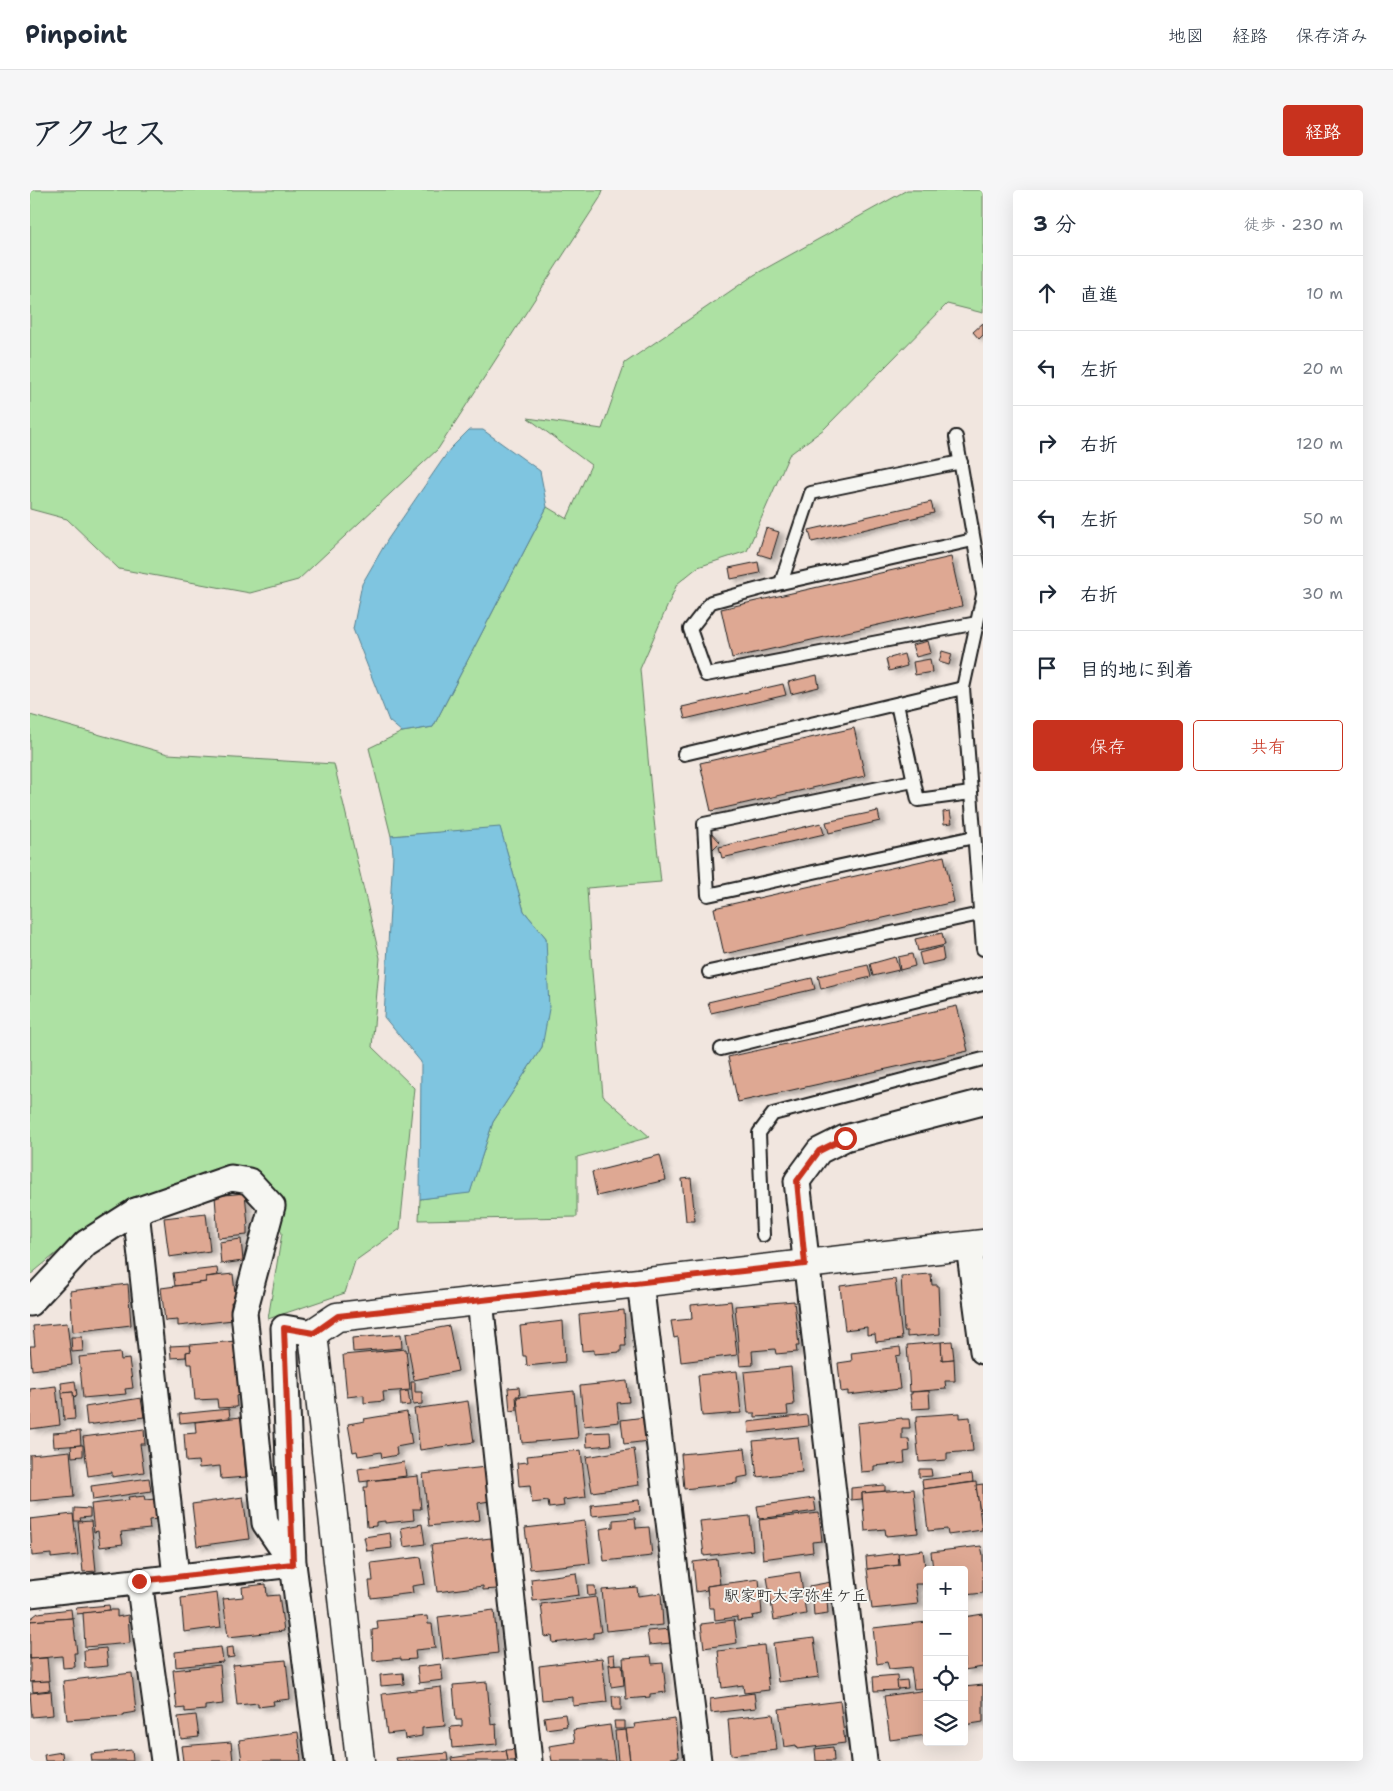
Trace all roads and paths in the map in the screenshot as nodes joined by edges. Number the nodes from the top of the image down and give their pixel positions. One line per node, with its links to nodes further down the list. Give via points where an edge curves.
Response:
1 (956, 437): 2 (lane)
2 (961, 462): 3 (lane); 4 (lane, via 811,494)
3 (973, 540): 4 (lane); 5 (lane)
4 (781, 583): 6 (lane, via 711,602 690,629 706,676)
5 (983, 594): 6 (lane)
6 (977, 623): 7 (lane)
7 (963, 688): 8 (lane); 11 (lane)
8 (897, 704): 9 (lane); 10 (lane)
9 (684, 754)
10 (913, 781): 11 (lane, via 918,800); 12 (lane, via 704,824 708,895)
11 (971, 793): 12 (lane)
12 (974, 837): 13 (lane)
13 (980, 914): 14 (lane); 15 (lane)
14 (983, 949)
15 (709, 972)
16 (983, 984): 17 (lane)
17 (721, 1049)
18 (983, 1059): 21 (lane, via 773,1114 758,1133)
19 (983, 1102): 23 (street, via 845,1138 819,1151 797,1181)
20 (136, 1211): 26 (street, via 86,1243); 29 (street, via 232,1178 249,1181 272,1206 244,1312 265,1524); 30 (street)
21 (763, 1235)
22 (976, 1245): 23 (street); 28 (street)
23 (805, 1264): 24 (street); 38 (street)
24 (640, 1282): 25 (street); 37 (street)
25 (480, 1300): 27 (street, via 338,1316); 36 (street)
26 (30, 1303)
27 (314, 1333): 29 (street, via 284,1328); 35 (street)
28 (983, 1351)
29 (293, 1564): 30 (street); 34 (street)
30 (176, 1577): 31 (street)
31 (139, 1581): 32 (street); 33 (street)
32 (30, 1594)
33 (164, 1761)
34 (319, 1761)
35 (360, 1761)
36 (529, 1761)
37 (698, 1761)
38 (864, 1761)

